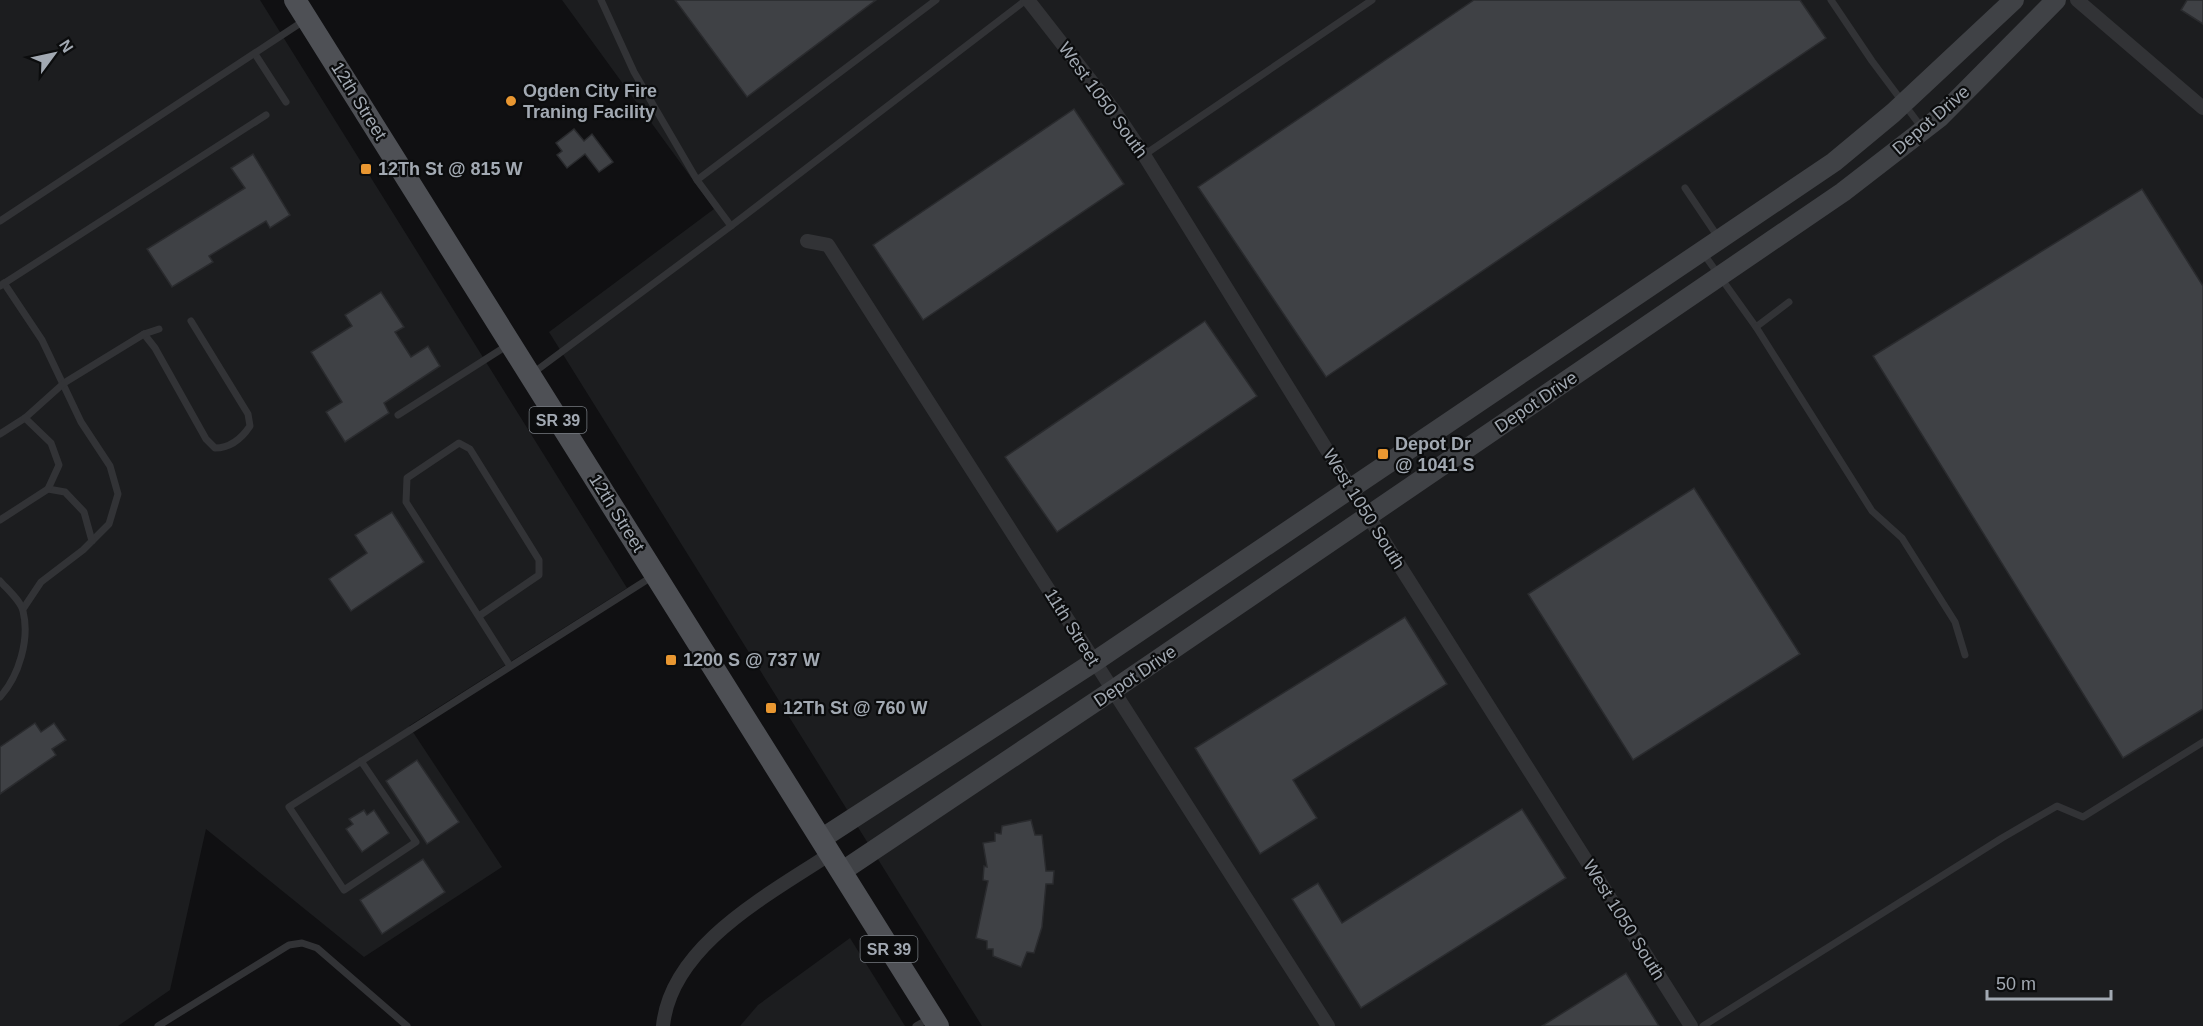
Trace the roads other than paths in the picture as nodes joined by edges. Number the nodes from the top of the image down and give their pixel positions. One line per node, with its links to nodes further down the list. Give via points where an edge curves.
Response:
1 (601, 0): 17 (lane, via 634,72)
2 (936, 0): 17 (lane)
3 (1027, 0): 16 (street, West 1050 South); 20 (lane)
4 (1372, 0): 16 (lane)
5 (1831, 0): 12 (lane)
6 (2014, 0): 12 (main road, Depot Drive)
7 (2056, 0): 15 (main road, Depot Drive)
8 (2077, 0): 13 (street)
9 (301, 9): 10 (lane); 31 (main road, 12th Street / SR 39)
10 (255, 54): 11 (lane); 19 (lane)
11 (286, 102)
12 (1904, 104): 15 (lane); 21 (main road, Depot Drive, via 1834,162)
13 (2203, 108)
14 (266, 115): 25 (lane)
15 (1924, 130): 24 (main road, Depot Drive, via 1843,192)
16 (1144, 155): 38 (street, West 1050 South)
17 (697, 180): 20 (lane)
18 (1685, 188): 21 (lane)
19 (0, 221)
20 (730, 226): 32 (lane)
21 (1719, 240): 23 (main road, Depot Drive)
22 (807, 241): 47 (street, 11th Street, via 828,245)
23 (1702, 252): 24 (lane); 38 (main road, Depot Drive)
24 (1720, 276): 28 (lane); 39 (main road, Depot Drive)
25 (2, 284): 33 (lane, via 42,340)
26 (1789, 302): 28 (lane)
27 (191, 321): 30 (lane, via 248,414 250,426 244,435 224,448 215,448 206,439)
28 (1756, 327): 46 (lane, via 1872,511 1902,538 1955,622)
29 (159, 329): 30 (lane)
30 (144, 334): 33 (lane)
31 (510, 343): 32 (main road, 12th Street / SR 39); 34 (lane)
32 (530, 375): 42 (main road, 12th Street / SR 39)
33 (64, 384): 35 (lane); 41 (lane, via 81,422 110,466 118,494 109,524)
34 (398, 415)
35 (25, 418): 36 (lane); 37 (lane, via 51,443 59,465)
36 (0, 434)
37 (48, 489): 40 (lane); 41 (lane, via 65,492 84,512)
38 (1351, 489): 39 (street, West 1050 South); 47 (main road, Depot Drive)
39 (1368, 516): 49 (main road, Depot Drive); 59 (street, West 1050 South)
40 (0, 520)
41 (92, 541): 44 (lane, via 41,582)
42 (655, 574): 48 (lane); 53 (main road, 12th Street / SR 39)
43 (0, 581): 44 (lane)
44 (23, 609): 50 (lane, via 24,645 10,686)
45 (478, 616): 45 (lane, via 406,502 406,478 459,443 470,449 539,560 539,575); 48 (lane)
46 (1965, 655)
47 (1094, 662): 49 (street, 11th Street); 53 (main road, Depot Drive)
48 (510, 666): 52 (lane)
49 (1113, 690): 53 (main road, Depot Drive); 58 (street, 11th Street)
50 (0, 697)
51 (2203, 742): 60 (lane, via 2083,817 2057,806)
52 (361, 761): 52 (lane, via 289,807 344,890 416,842)
53 (831, 855): 54 (main road, 12th Street / SR 39); 57 (street, Depot Drive, via 737,916 711,939 671,993)
54 (929, 1023)
55 (158, 1026): 56 (lane, via 289,945 302,943 317,948)
56 (407, 1026)
57 (663, 1026)
58 (1328, 1026)
59 (1691, 1026)
60 (1703, 1026)

